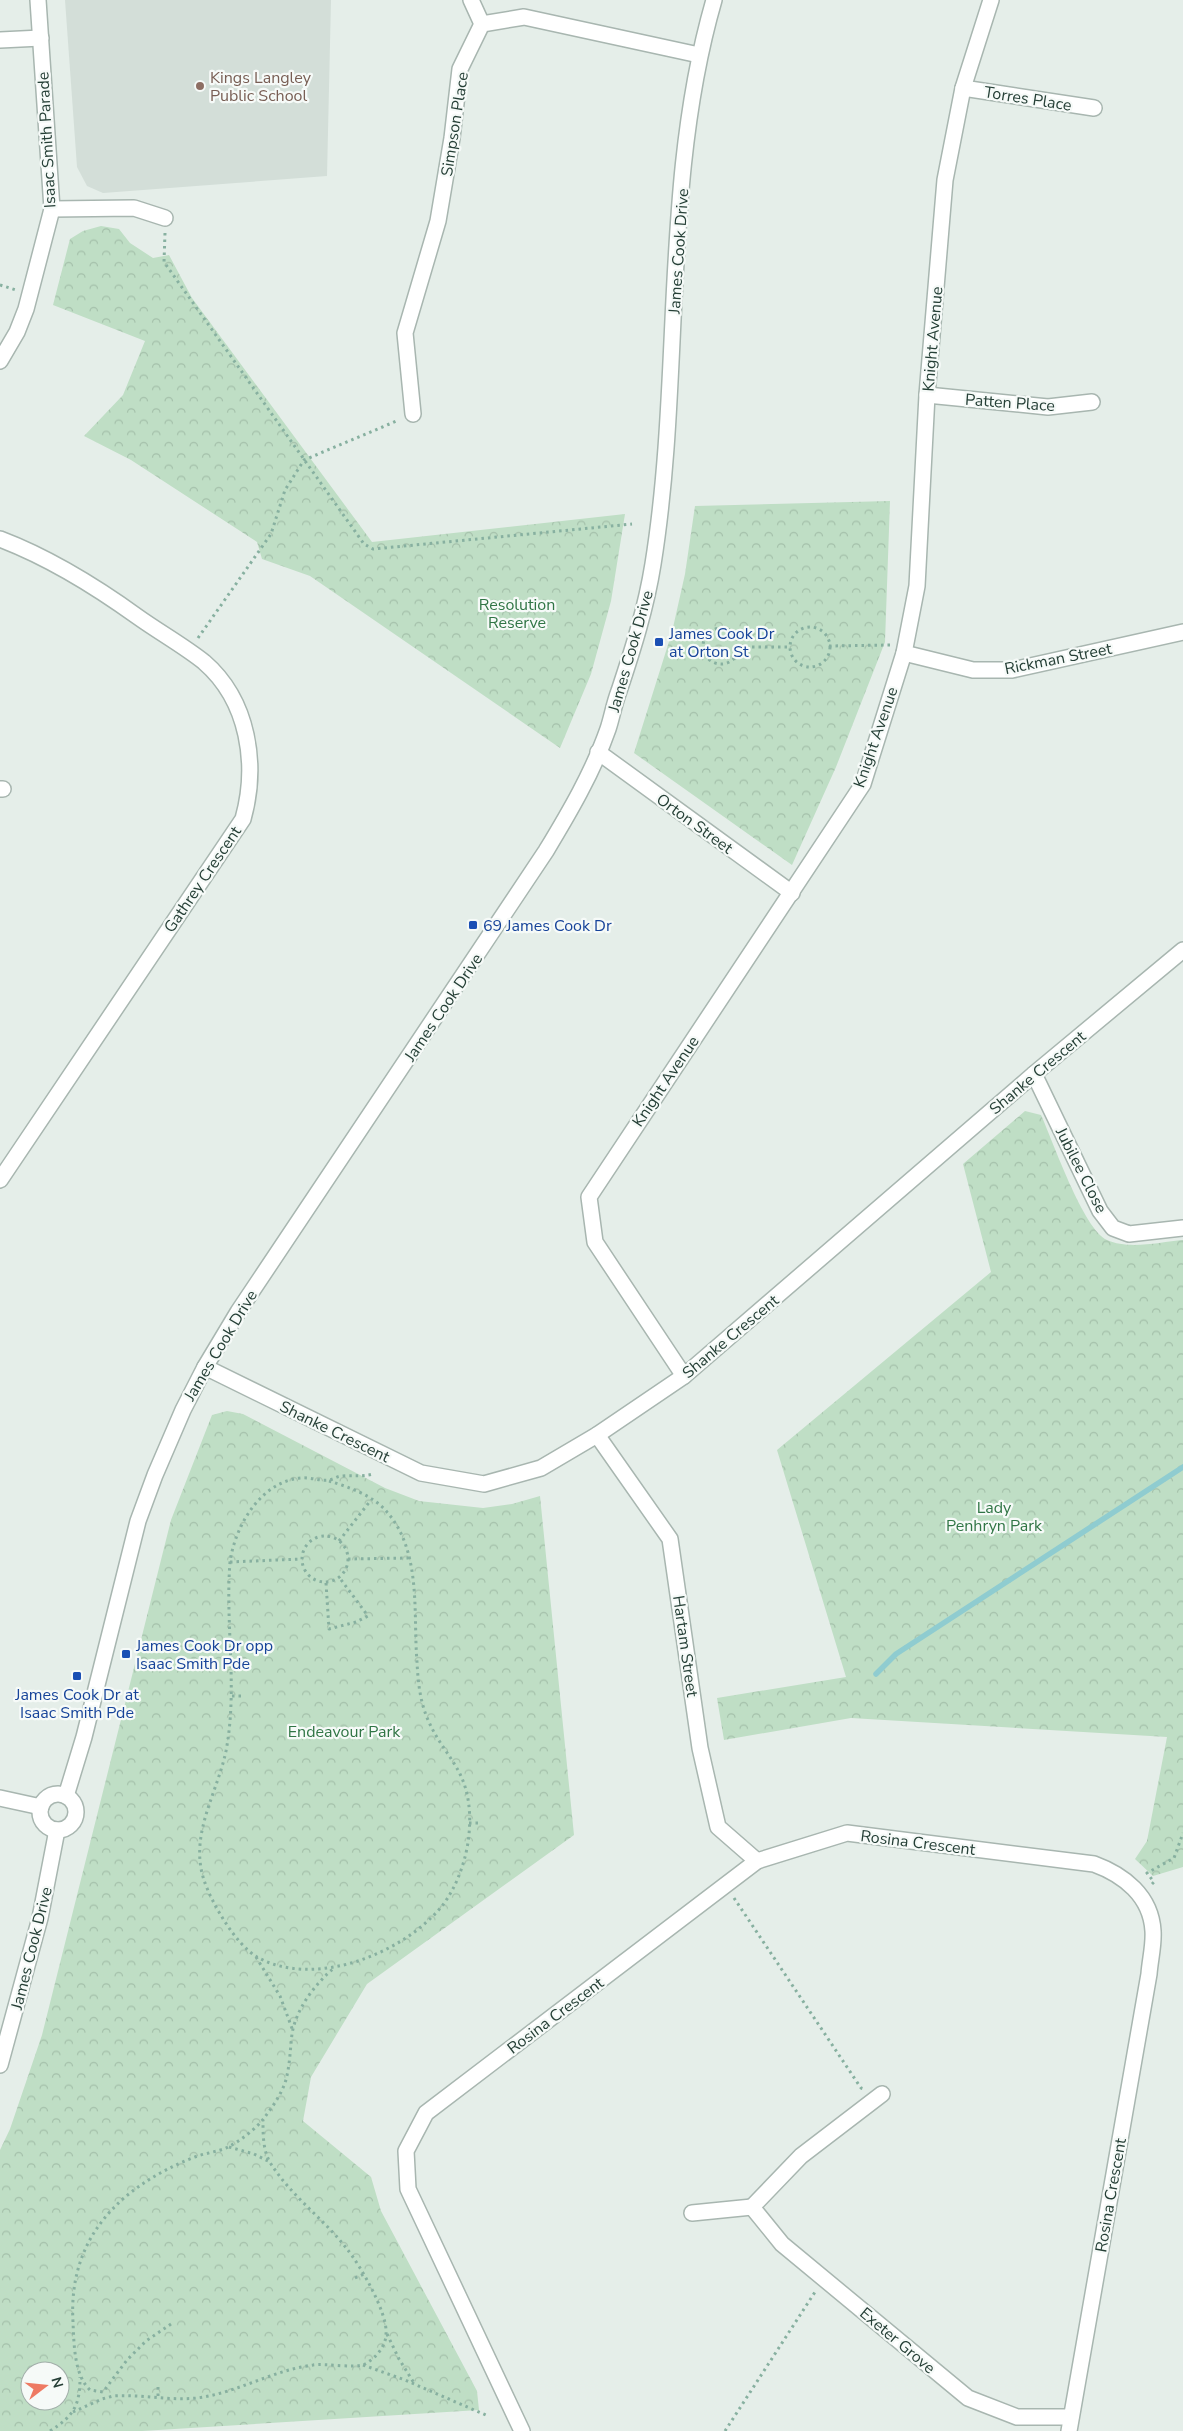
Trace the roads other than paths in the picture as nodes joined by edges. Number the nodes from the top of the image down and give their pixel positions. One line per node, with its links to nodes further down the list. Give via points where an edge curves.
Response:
1 (38, 0): 6 (street, Isaac Smith Parade)
2 (471, 0): 5 (street)
3 (714, 0): 8 (street, James Cook Drive)
4 (990, 0): 9 (street, Knight Avenue)
5 (482, 24): 8 (street, via 524,17); 16 (street, Simpson Place, via 460,69 438,220 404,333)
6 (41, 38): 7 (street); 11 (street, Isaac Smith Parade)
7 (0, 40)
8 (698, 56): 20 (street, James Cook Drive, via 687,127 679,218 667,438 654,557 637,637)
9 (963, 88): 10 (street, Torres Place); 14 (street, Knight Avenue, via 945,180)
10 (1094, 108)
11 (52, 209): 12 (street, via 134,208); 13 (street, Isaac Smith Parade, via 26,308)
12 (165, 218)
13 (0, 361)
14 (927, 395): 15 (street, Patten Place, via 1048,407); 19 (street, Knight Avenue, via 917,586)
15 (1092, 402)
16 (413, 414)
17 (0, 539): 24 (street, Gathrey Crescent, via 53,562 94,585 204,662 233,699 243,720 250,776 243,819)
18 (1183, 632): 19 (street, Rickman Street, via 1012,670 973,670)
19 (904, 649): 21 (street, Knight Avenue, via 863,784)
20 (598, 752): 21 (street, Orton Street); 26 (street, James Cook Drive, via 546,851 243,1304)
21 (792, 893): 27 (street, Knight Avenue, via 589,1197 595,1242)
22 (1183, 950): 23 (street, Shanke Crescent)
23 (1034, 1074): 25 (street, Jubilee Close, via 1100,1212 1113,1228 1129,1234); 27 (street, Shanke Crescent)
24 (0, 1180)
25 (1183, 1228)
26 (205, 1367): 28 (street, Shanke Crescent, via 430,1475 484,1484 541,1468); 29 (street, James Cook Drive, via 168,1442 138,1521)
27 (684, 1376): 28 (street, Shanke Crescent)
28 (597, 1435): 33 (street, Hartam Street, via 670,1539 700,1748 718,1827)
29 (66, 1796): 31 (street, via 53,1795); 32 (street, via 74,1805 76,1815 69,1826)
30 (0, 1798): 31 (street)
31 (41, 1807): 32 (street, via 44,1824)
32 (57, 1830): 34 (street, James Cook Drive, via 40,1918)
33 (757, 1861): 38 (street, Rosina Crescent, via 847,1833 1094,1864 1111,1870 1139,1894 1153,1931 1149,1974); 39 (street, Rosina Crescent, via 426,2113 406,2151 408,2189)
34 (0, 2065)
35 (882, 2094): 36 (street, via 801,2156)
36 (752, 2207): 37 (street); 38 (street, Exeter Grove, via 782,2244 968,2398 1017,2417)
37 (692, 2213)
38 (1070, 2424)
39 (522, 2431)

